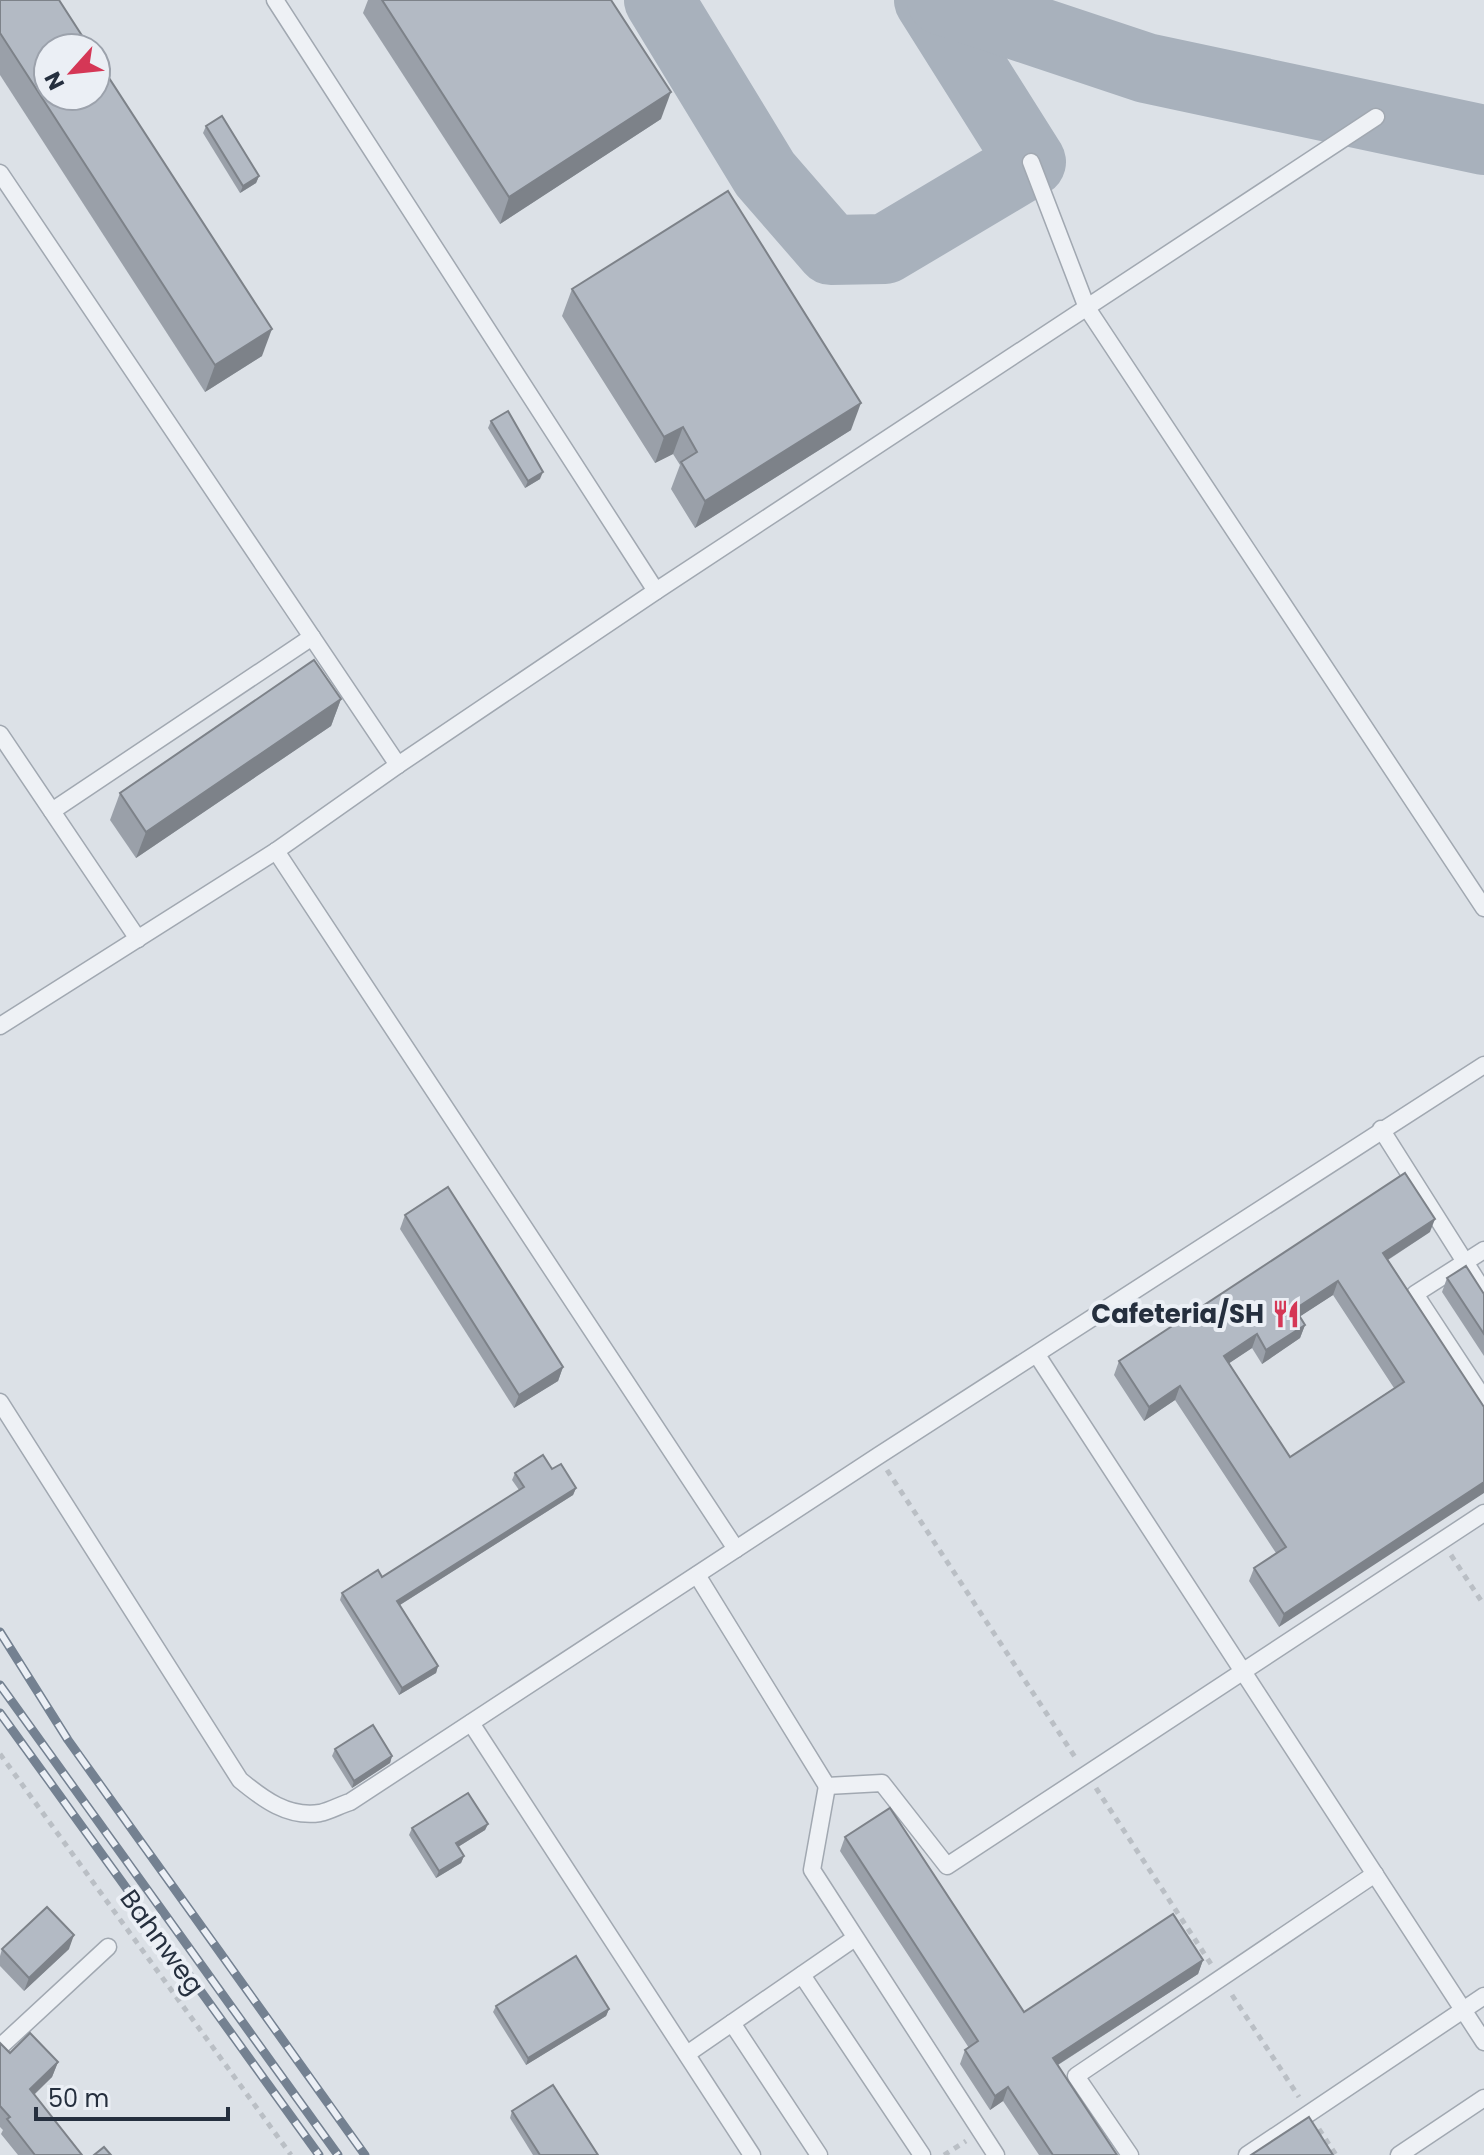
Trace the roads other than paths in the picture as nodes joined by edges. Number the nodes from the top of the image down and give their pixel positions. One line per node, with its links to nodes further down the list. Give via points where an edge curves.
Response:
1 (275, 0): 6 (lane)
2 (1376, 117): 5 (lane)
3 (1031, 162): 5 (lane)
4 (0, 173): 7 (lane)
5 (1087, 308): 6 (lane); 12 (lane)
6 (656, 591): 9 (lane)
7 (312, 637): 9 (lane); 10 (lane)
8 (0, 734): 10 (lane)
9 (398, 765): 11 (lane)
10 (52, 811): 13 (lane)
11 (276, 851): 13 (lane); 24 (lane)
12 (1484, 908)
13 (138, 939): 14 (lane)
14 (0, 1026)
15 (1484, 1065): 16 (lane)
16 (1381, 1129): 18 (lane); 20 (lane)
17 (1484, 1250): 18 (lane)
18 (1464, 1262): 19 (lane); 21 (lane, via 1415,1294)
19 (1484, 1292)
20 (1037, 1355): 24 (lane); 26 (lane)
21 (1484, 1399)
22 (0, 1402): 27 (lane, via 240,1780 265,1802 293,1812 320,1813 350,1802)
23 (1484, 1513): 26 (lane)
24 (736, 1549): 25 (lane)
25 (697, 1575): 27 (lane); 28 (lane)
26 (1242, 1670): 28 (lane, via 947,1866 882,1783); 29 (lane)
27 (471, 1723): 38 (lane)
28 (827, 1786): 30 (lane, via 812,1870)
29 (1375, 1874): 34 (lane); 44 (lane, via 1076,2076)
30 (855, 1938): 32 (lane); 43 (lane)
31 (108, 1947): 37 (lane)
32 (802, 1975): 35 (lane); 42 (lane)
33 (1484, 1996): 34 (lane)
34 (1463, 2010): 36 (lane); 45 (lane)
35 (732, 2023): 38 (lane); 41 (lane)
36 (1484, 2042)
37 (0, 2047)
38 (687, 2054): 40 (lane)
39 (1484, 2098): 46 (lane)
40 (752, 2155)
41 (819, 2155)
42 (922, 2155)
43 (996, 2155)
44 (1130, 2155)
45 (1247, 2155)
46 (1399, 2155)

